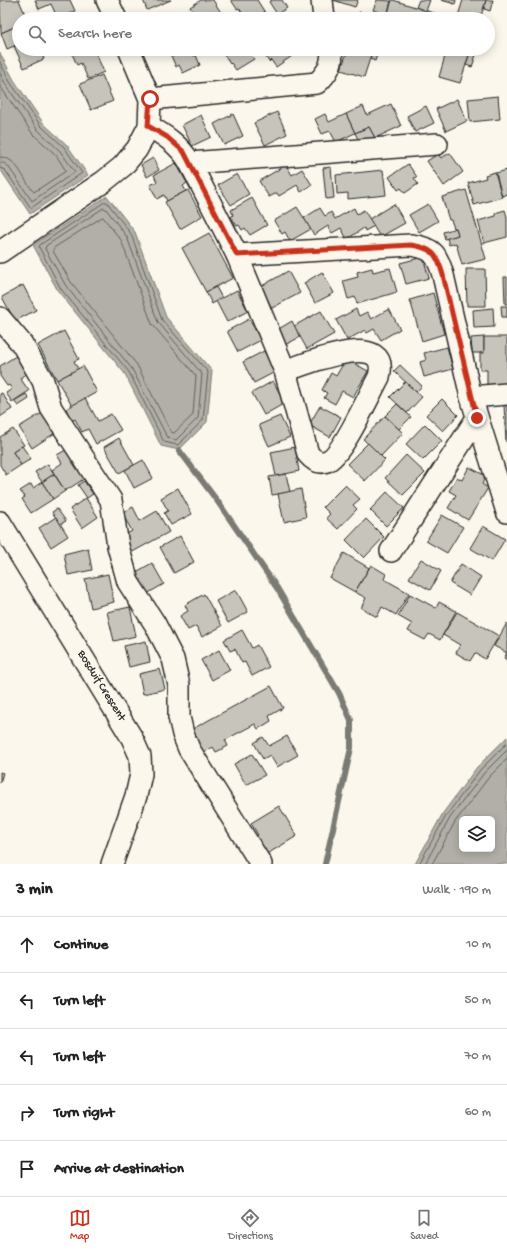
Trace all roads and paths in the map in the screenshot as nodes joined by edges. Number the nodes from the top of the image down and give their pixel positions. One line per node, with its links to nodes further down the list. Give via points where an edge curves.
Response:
1 (108, 0): 3 (street)
2 (322, 0): 4 (street)
3 (113, 12)
4 (323, 12)
5 (132, 56): 7 (street)
6 (332, 56): 7 (street, via 327,74 317,83)
7 (150, 99): 8 (street)
8 (148, 126): 10 (street, via 176,144); 11 (street, via 137,149 123,166)
9 (437, 144): 10 (street)
10 (190, 163): 12 (street)
11 (0, 252)
12 (237, 255): 14 (street); 16 (street, via 405,245 424,247 434,254 440,264)
13 (0, 318): 22 (street, via 22,344 43,381 51,408 111,500 118,546 128,582 173,659 179,685 182,734)
14 (285, 371): 14 (street, via 343,352 366,352 379,361 379,377 343,445 326,462 312,460 308,454)
15 (507, 394): 16 (street)
16 (471, 397): 17 (street)
17 (477, 418): 18 (street); 20 (street)
18 (507, 512)
19 (0, 522): 21 (street, Bosduif Crescent, via 132,738 140,756 141,774 136,796)
20 (391, 551)
21 (112, 864)
22 (261, 864)

